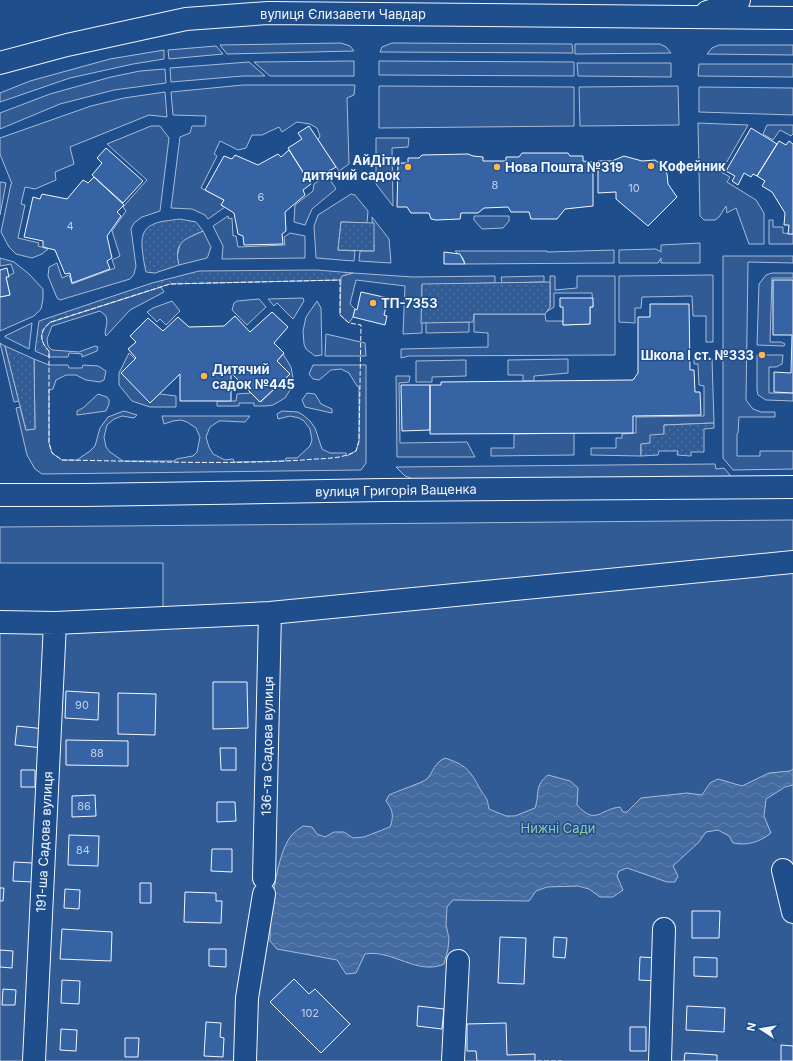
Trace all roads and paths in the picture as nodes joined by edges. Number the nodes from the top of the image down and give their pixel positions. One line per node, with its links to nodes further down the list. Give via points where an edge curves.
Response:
1 (738, 0): 2 (street, вулиця Єлизавети Чавдар)
2 (690, 18): 3 (street, вулиця Єлизавети Чавдар); 4 (street, вулиця Єлизавети Чавдар, via 268,13 194,18 68,44)
3 (793, 18)
4 (0, 63)
5 (793, 487): 6 (street, вулиця Григорія Ващенка)
6 (0, 495)
7 (793, 562): 8 (street)
8 (270, 613): 10 (street); 16 (street, 136-та Садова вулиця, via 264,886 247,998)
9 (0, 622): 10 (street)
10 (55, 623): 15 (street, 191-ша Садова вулиця)
11 (783, 870): 12 (street)
12 (793, 912)
13 (664, 929): 18 (street)
14 (458, 961): 17 (street)
15 (34, 1061)
16 (245, 1061)
17 (453, 1061)
18 (660, 1061)

